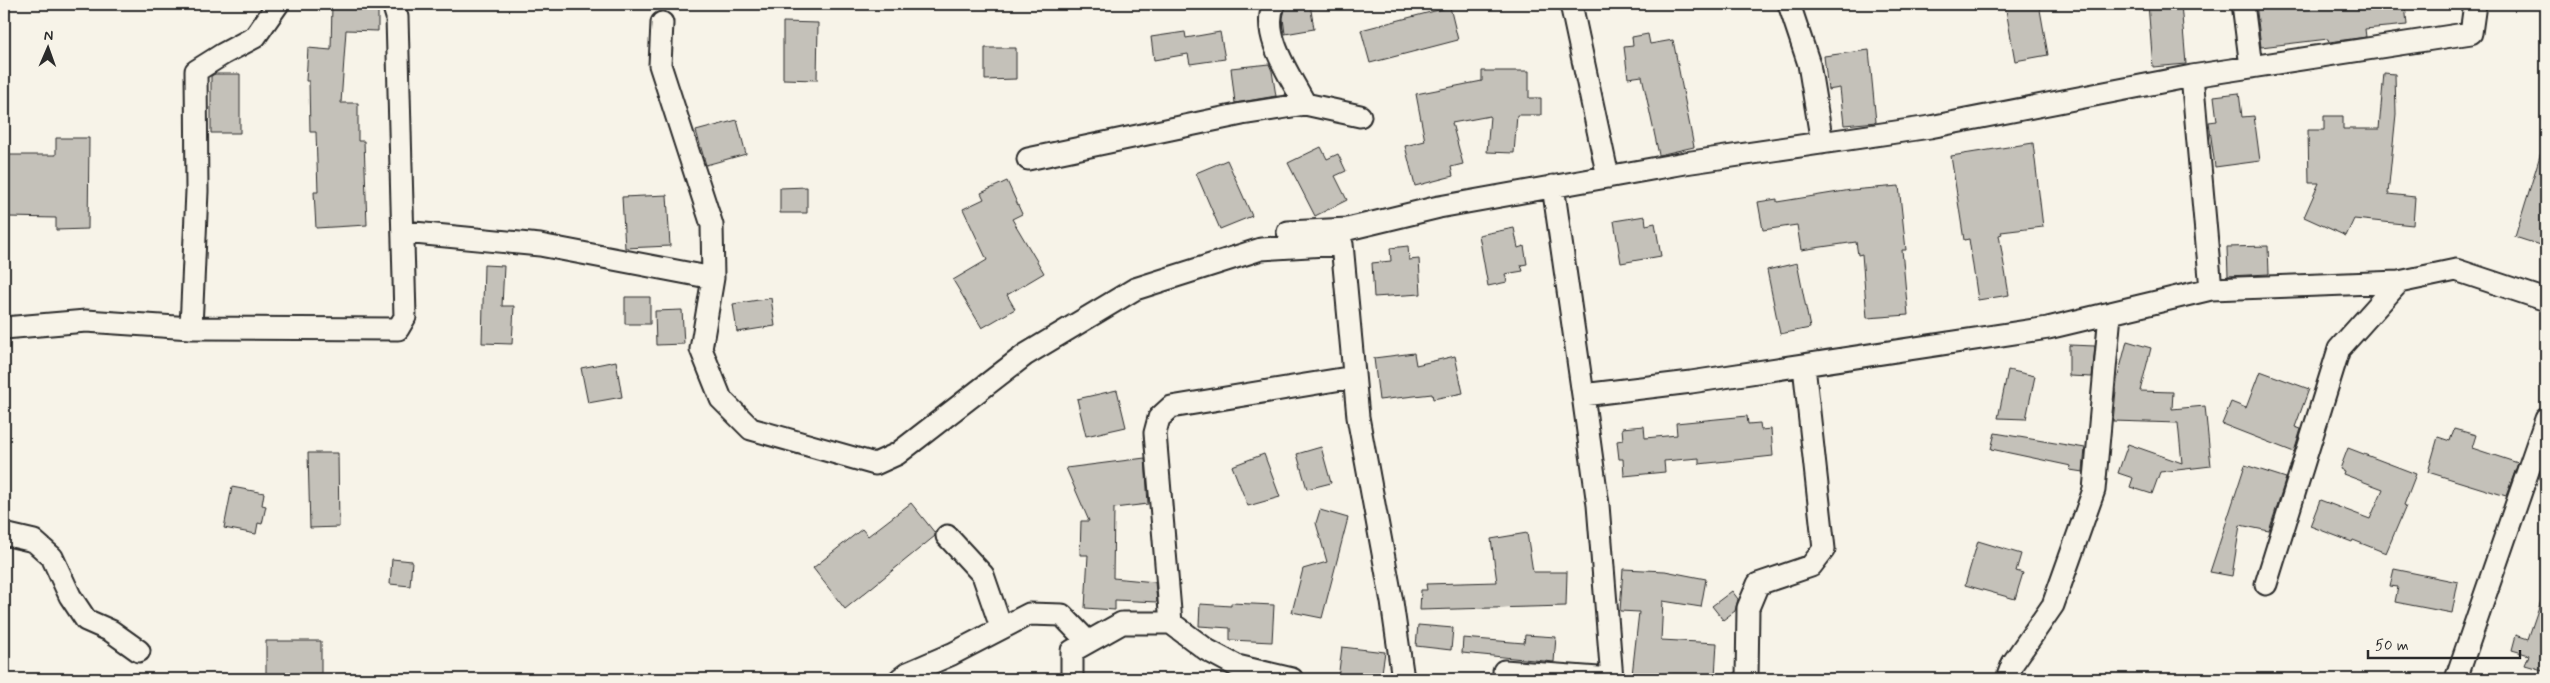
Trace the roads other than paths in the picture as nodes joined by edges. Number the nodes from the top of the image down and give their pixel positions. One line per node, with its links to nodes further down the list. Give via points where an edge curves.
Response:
1 (278, 4): 25 (street, via 255,37 196,71 197,191)
2 (393, 4): 17 (street, via 397,17)
3 (1274, 4): 11 (street, via 1271,10 1273,43)
4 (1571, 4): 15 (street)
5 (1789, 4): 13 (street, via 1809,64)
6 (2243, 4): 9 (street)
7 (2474, 4): 9 (street, via 2471,33)
8 (662, 23): 19 (street, via 660,65 712,225)
9 (2251, 67): 10 (street)
10 (2192, 76): 13 (street, via 1930,127); 21 (street)
11 (1305, 104): 12 (street); 14 (street)
12 (1360, 116)
13 (1822, 143): 15 (street)
14 (1028, 158)
15 (1608, 177): 16 (street)
16 (1553, 186): 18 (street, via 1439,206 1348,229); 28 (street)
17 (404, 232): 19 (street, via 540,245); 25 (street, via 406,317 398,329)
18 (1288, 232)
19 (713, 278): 27 (street, via 701,349 721,399 751,429 875,464 897,454 1025,355 1135,289 1261,249 1342,244)
20 (2399, 282): 21 (street); 22 (street, via 2456,270); 33 (street, via 2339,349)
21 (2211, 289): 23 (street)
22 (2546, 300)
23 (2110, 314): 26 (street, via 2048,328); 45 (street, via 2094,490 2053,605 2013,663)
24 (4, 328): 25 (street, via 86,321)
25 (191, 328)
26 (1804, 366): 28 (street); 44 (street, via 1824,549 1810,566 1758,584 1748,608)
27 (1354, 377): 34 (street, via 1171,407 1159,418 1155,433); 42 (street)
28 (1583, 395): 43 (street, via 1598,505)
29 (2546, 419): 30 (street)
30 (2542, 443): 46 (street)
31 (4, 534): 37 (street, via 34,541 52,557 70,596 86,620 111,631)
32 (947, 536): 35 (street, via 983,575)
33 (2266, 584)
34 (1171, 623): 36 (street, via 1122,623); 41 (street, via 1206,650 1237,666)
35 (1001, 627): 36 (street, via 1029,614 1062,615); 39 (street)
36 (1088, 642): 40 (street, via 1072,651)
37 (139, 651)
38 (1504, 677): 43 (street)
39 (900, 679)
40 (1072, 679)
41 (1292, 679)
42 (1403, 679)
43 (1613, 679)
44 (1747, 679)
45 (2007, 679)
46 (2456, 679)

